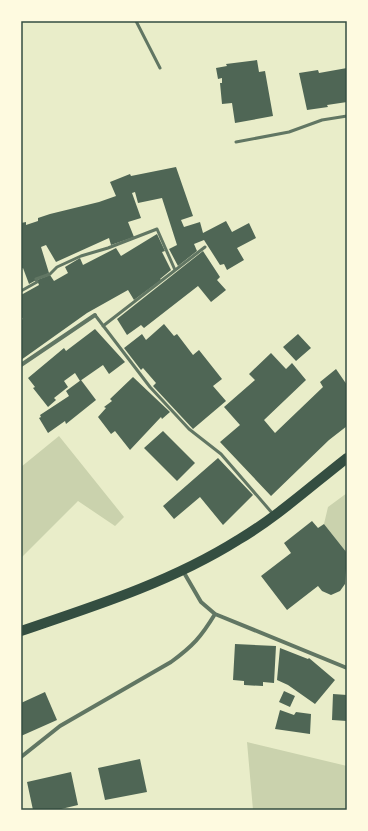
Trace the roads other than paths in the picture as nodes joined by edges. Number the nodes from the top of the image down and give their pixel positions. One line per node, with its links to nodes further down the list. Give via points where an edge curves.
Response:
1 (136, 21): 2 (lane)
2 (160, 68)
3 (347, 116): 4 (lane, via 322,120 290,132)
4 (236, 142)
5 (205, 247): 6 (lane)
6 (175, 270): 7 (lane, via 157,229 57,267); 9 (lane)
7 (21, 291)
8 (95, 315): 9 (lane); 10 (street)
9 (103, 326): 12 (lane, via 150,387 189,429 221,454)
10 (21, 365)
11 (347, 458): 12 (main road)
12 (274, 515): 13 (main road, via 239,540)
13 (183, 570): 14 (street, via 201,602); 15 (main road, via 90,608)
14 (215, 614): 16 (street); 17 (street, via 203,634 187,651 60,726)
15 (21, 631)
16 (347, 668)
17 (21, 757)

